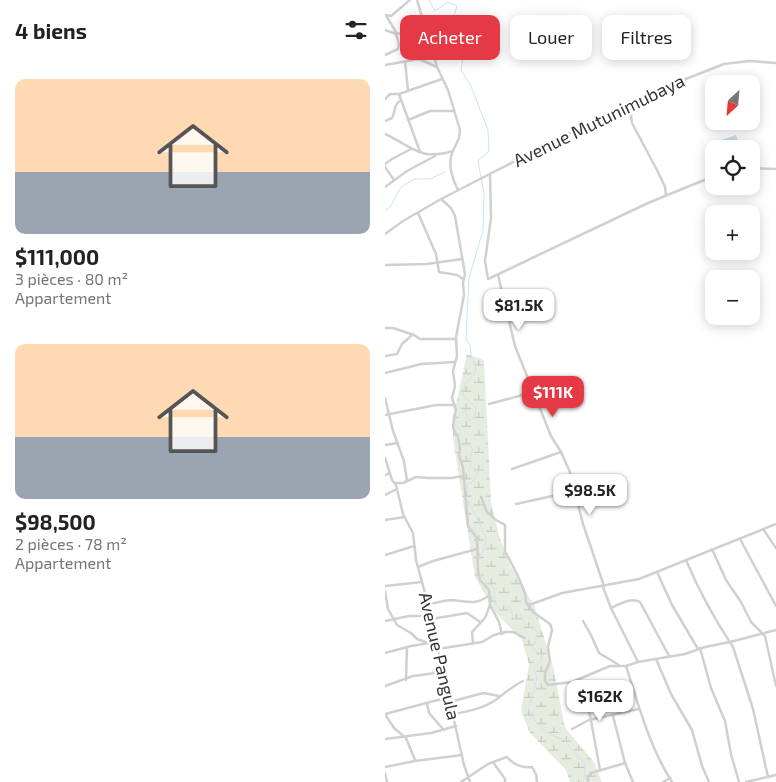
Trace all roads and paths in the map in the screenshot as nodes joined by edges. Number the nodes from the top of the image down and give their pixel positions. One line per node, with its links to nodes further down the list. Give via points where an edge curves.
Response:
1 (410, 0): 4 (street, via 394,15)
2 (417, 0): 3 (street)
3 (422, 15)
4 (386, 16): 6 (street)
5 (385, 30): 6 (street)
6 (397, 34): 7 (street); 8 (street, via 398,49)
7 (400, 34)
8 (385, 55)
9 (414, 60): 12 (street)
10 (421, 60): 15 (street)
11 (435, 60): 15 (street)
12 (405, 62): 14 (street); 17 (street)
13 (776, 63): 21 (street, Avenue Mutunimubaya, via 749,61 717,66)
14 (385, 64)
15 (437, 67): 16 (street)
16 (442, 79): 17 (street); 22 (street)
17 (408, 90): 18 (street)
18 (399, 94): 19 (street, via 390,94); 20 (street)
19 (385, 99)
20 (401, 100): 23 (street); 24 (street, via 394,107 393,116)
21 (633, 103): 35 (street, Avenue Mutunimubaya); 40 (street, via 632,123 658,172)
22 (454, 111): 23 (street, via 430,111); 27 (street, via 460,133)
23 (408, 120): 28 (street)
24 (385, 121)
25 (385, 134): 26 (street)
26 (411, 149): 28 (street); 32 (street)
27 (453, 150): 29 (street); 31 (street)
28 (420, 152): 30 (street)
29 (443, 154): 30 (street); 31 (street)
30 (436, 155): 36 (street)
31 (450, 157): 39 (street, via 452,177)
32 (385, 165): 36 (street)
33 (760, 168): 34 (street)
34 (776, 169)
35 (490, 174): 39 (street, Avenue Mutunimubaya); 47 (street, via 491,218 485,261 488,279)
36 (395, 180): 38 (street)
37 (705, 180): 40 (street)
38 (385, 187)
39 (458, 190): 41 (street, Avenue Mutunimubaya)
40 (666, 195): 47 (street)
41 (441, 199): 42 (street, Avenue Mutunimubaya); 44 (street, via 455,216)
42 (417, 212): 43 (street, Avenue Mutunimubaya); 45 (street)
43 (385, 234)
44 (462, 259): 45 (street); 48 (street)
45 (438, 263): 46 (street); 48 (street, via 439,272)
46 (385, 265)
47 (498, 275): 55 (street, via 510,332)
48 (463, 279): 51 (street, via 464,295)
49 (385, 328): 50 (street)
50 (414, 335): 51 (street, via 423,339); 52 (street, via 401,344 397,354)
51 (456, 338): 53 (street)
52 (385, 356)
53 (454, 362): 54 (street, via 421,364); 58 (street, via 452,398)
54 (385, 373)
55 (533, 390): 57 (street); 62 (street, via 551,436)
56 (385, 398): 59 (street)
57 (489, 404)
58 (455, 405): 59 (street); 67 (street, via 453,428 460,445)
59 (387, 414): 60 (street)
60 (398, 443): 61 (street); 68 (street, via 405,461)
61 (385, 445)
62 (561, 452): 64 (street); 71 (street, via 571,472)
63 (385, 458): 65 (street)
64 (512, 469)
65 (390, 474): 66 (street); 69 (street)
66 (385, 475)
67 (464, 476): 68 (street, via 417,477); 82 (street, via 468,526 477,537)
68 (407, 481): 69 (street)
69 (395, 484): 70 (street)
70 (397, 489): 72 (street); 75 (street)
71 (575, 491): 74 (street); 90 (street)
72 (385, 495)
73 (481, 497): 95 (street, via 487,512 505,525 505,551)
74 (516, 504)
75 (405, 517): 76 (street); 80 (street, Avenue Pangula, via 413,530)
76 (385, 520)
77 (776, 524): 78 (street)
78 (763, 529): 79 (street); 81 (street)
79 (739, 539): 83 (street); 96 (street)
80 (415, 546): 84 (street); 86 (street, Avenue Pangula)
81 (776, 548)
82 (477, 549): 86 (street); 92 (street, via 480,580 489,590)
83 (712, 549): 85 (street); 104 (street, via 751,622)
84 (385, 556)
85 (685, 560): 87 (street); 108 (street)
86 (418, 567): 88 (street, Avenue Pangula)
87 (657, 572): 90 (street); 113 (street, via 672,605)
88 (422, 582): 89 (street); 93 (street, Avenue Pangula)
89 (385, 586)
90 (603, 586): 95 (street, via 562,593); 97 (street)
91 (385, 591): 99 (street, via 388,609)
92 (489, 596): 93 (street, via 477,602 454,600); 94 (street)
93 (428, 604): 98 (street, Avenue Pangula)
94 (491, 605): 102 (street); 105 (street)
95 (529, 605): 122 (street, via 552,630 546,683)
96 (776, 606)
97 (611, 608): 115 (street, via 629,601 640,602); 117 (street)
98 (431, 617): 99 (street); 102 (street, via 467,613); 107 (street, Avenue Pangula)
99 (394, 619): 100 (street); 109 (street, via 400,628)
100 (385, 621)
101 (583, 621): 118 (street, via 599,653)
102 (480, 622): 110 (street, via 472,632)
103 (776, 630): 104 (street)
104 (763, 633): 108 (street); 125 (street)
105 (502, 634): 106 (street, via 513,632); 110 (street)
106 (525, 638)
107 (436, 642): 109 (street); 112 (street, Avenue Pangula)
108 (730, 642): 113 (street); 149 (street, via 753,710)
109 (427, 643): 111 (street)
110 (473, 643): 112 (street)
111 (407, 647): 114 (street); 121 (street)
112 (438, 649): 120 (street, Avenue Pangula)
113 (699, 649): 115 (street); 161 (street, via 725,721)
114 (385, 653)
115 (669, 656): 116 (street)
116 (656, 660): 117 (street); 160 (street, via 692,730)
117 (638, 662): 119 (street)
118 (621, 666): 119 (street); 122 (street, via 609,666)
119 (626, 666): 130 (street)
120 (443, 672): 121 (street); 127 (street, Avenue Pangula)
121 (406, 680): 124 (street)
122 (577, 680): 134 (street)
123 (523, 681): 126 (street)
124 (385, 686)
125 (776, 686)
126 (500, 696): 128 (street, via 483,693); 132 (street, via 487,705)
127 (449, 697): 128 (street, Avenue Pangula); 129 (street)
128 (450, 702): 132 (street, Avenue Pangula)
129 (427, 704): 131 (street); 137 (street, via 429,713)
130 (639, 709): 133 (street); 150 (street, via 648,736)
131 (385, 714): 138 (street)
132 (453, 714): 135 (street, Avenue Pangula)
133 (613, 716): 134 (street); 143 (street)
134 (591, 720): 136 (street); 145 (street)
135 (456, 726): 137 (street); 140 (street, Avenue Pangula)
136 (572, 729)
137 (444, 730): 138 (street)
138 (404, 737): 139 (street); 141 (street)
139 (385, 739)
140 (462, 755): 141 (street); 148 (street, Avenue Pangula)
141 (415, 760): 144 (street)
142 (493, 762): 148 (street); 154 (street); 155 (street, via 507,756 515,764 526,768 531,766)
143 (625, 763): 145 (street); 157 (street)
144 (385, 767)
145 (600, 770): 156 (street, via 591,773)
146 (385, 773): 151 (street)
147 (776, 775): 149 (street)
148 (468, 776): 152 (street); 153 (street, Avenue Pangula)
149 (768, 777): 162 (street)
150 (670, 778): 158 (street); 159 (street)
151 (387, 782)
152 (461, 782)
153 (471, 782)
154 (505, 782)
155 (537, 782)
156 (587, 782)
157 (633, 782)
158 (663, 782)
159 (672, 782)
160 (709, 782)
161 (739, 782)
162 (746, 782)

